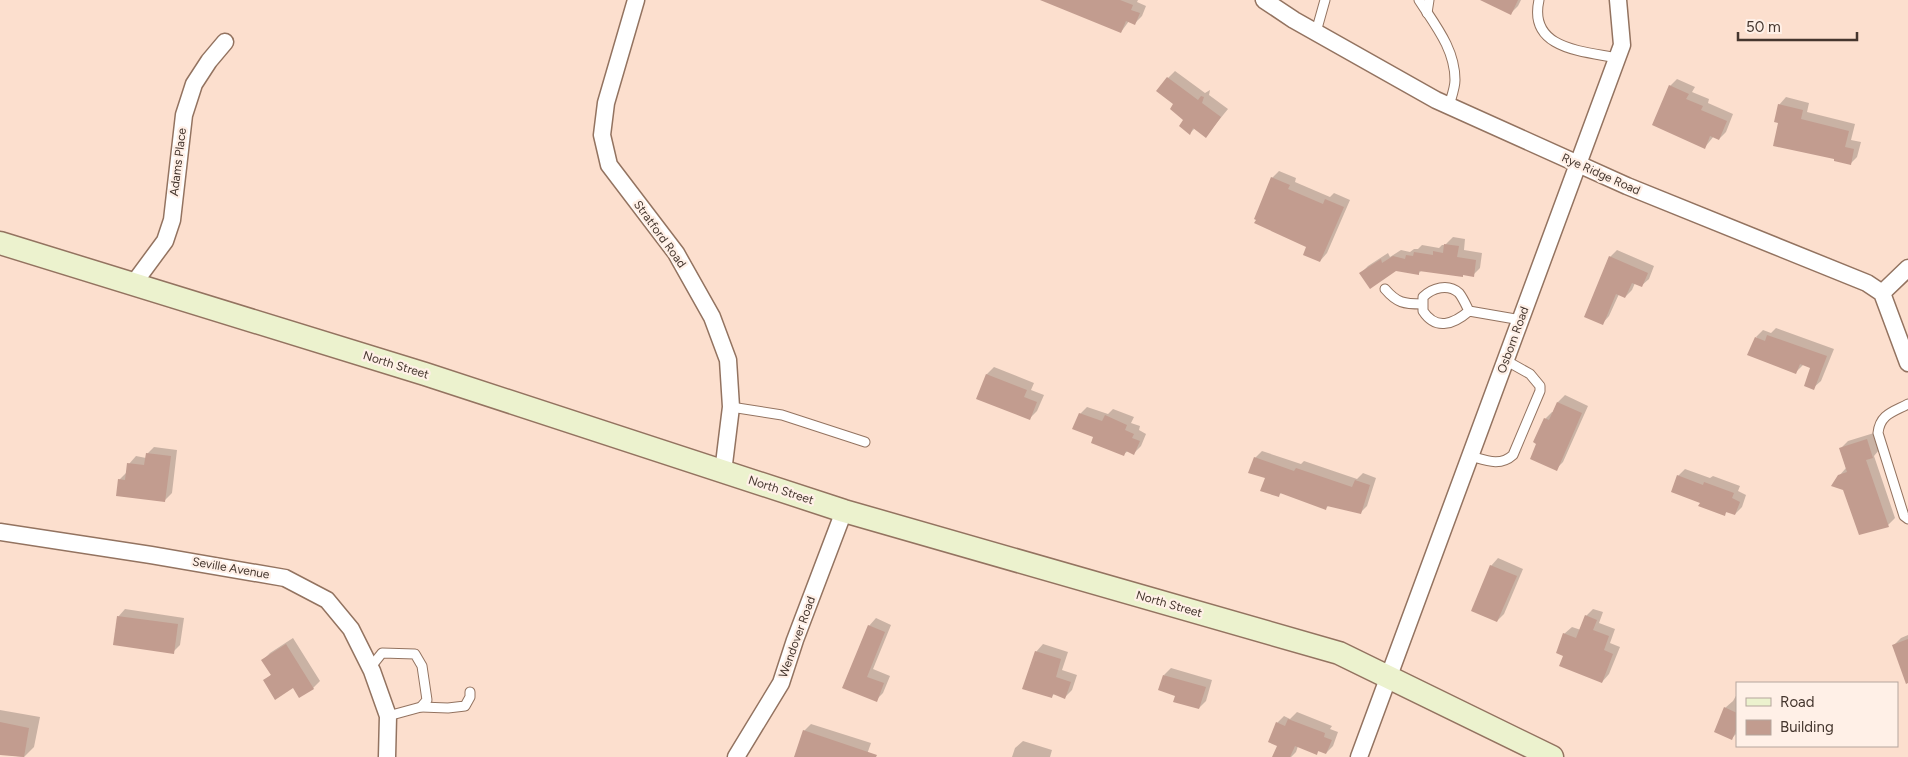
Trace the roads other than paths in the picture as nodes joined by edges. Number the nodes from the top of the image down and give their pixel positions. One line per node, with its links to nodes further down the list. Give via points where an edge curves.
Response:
1 (636, 0): 25 (street, Stratford Road, via 606,103 602,135 608,165 676,252 712,317 728,360)
2 (1264, 0): 9 (street, Rye Ridge Road)
3 (1325, 0): 9 (lane)
4 (1419, 0): 8 (lane)
5 (1429, 0): 8 (lane)
6 (1539, 0): 11 (lane, via 1538,24 1560,46)
7 (1618, 0): 11 (street, Osborn Road, via 1622,45)
8 (1427, 13): 12 (lane, via 1445,39 1454,62 1455,82)
9 (1316, 32): 12 (street, Rye Ridge Road)
10 (226, 42): 16 (street, Adams Place, via 194,84 184,115 172,220 165,241)
11 (1617, 58): 13 (street, Osborn Road)
12 (1449, 106): 13 (street, Rye Ridge Road)
13 (1578, 164): 18 (street, Rye Ridge Road, via 1867,283); 21 (street, Osborn Road)
14 (0, 243): 16 (main road, North Street)
15 (1908, 268): 18 (street)
16 (134, 283): 28 (main road, North Street)
17 (1385, 289): 19 (lane, via 1393,298 1407,304)
18 (1882, 293): 23 (street)
19 (1422, 304): 20 (lane, via 1426,316 1442,324 1460,319); 20 (lane, via 1428,292 1452,288)
20 (1469, 311): 21 (lane)
21 (1521, 320): 22 (street, Osborn Road)
22 (1506, 360): 27 (street, Osborn Road); 27 (lane, via 1530,374 1540,386 1540,391 1513,455 1494,462)
23 (1908, 362)
24 (1908, 404): 30 (lane, via 1882,418 1878,433 1904,516)
25 (731, 407): 26 (lane, via 782,415); 28 (street, Stratford Road)
26 (865, 442)
27 (1470, 456): 33 (street, Osborn Road)
28 (723, 472): 29 (main road, North Street)
29 (844, 511): 33 (main road, North Street, via 1339,653); 38 (street, Wendover Road, via 781,683)
30 (1908, 519)
31 (0, 532): 32 (street, Seville Avenue, via 285,578 327,600 351,629)
32 (370, 668): 35 (lane, via 382,653 415,654 422,666 427,700); 36 (street, Seville Avenue)
33 (1388, 676): 39 (street, Osborn Road); 40 (main road, North Street)
34 (470, 692): 35 (lane, via 466,706)
35 (421, 707): 36 (lane)
36 (388, 716): 37 (street)
37 (387, 757)
38 (736, 757)
39 (1359, 757)
40 (1552, 757)

